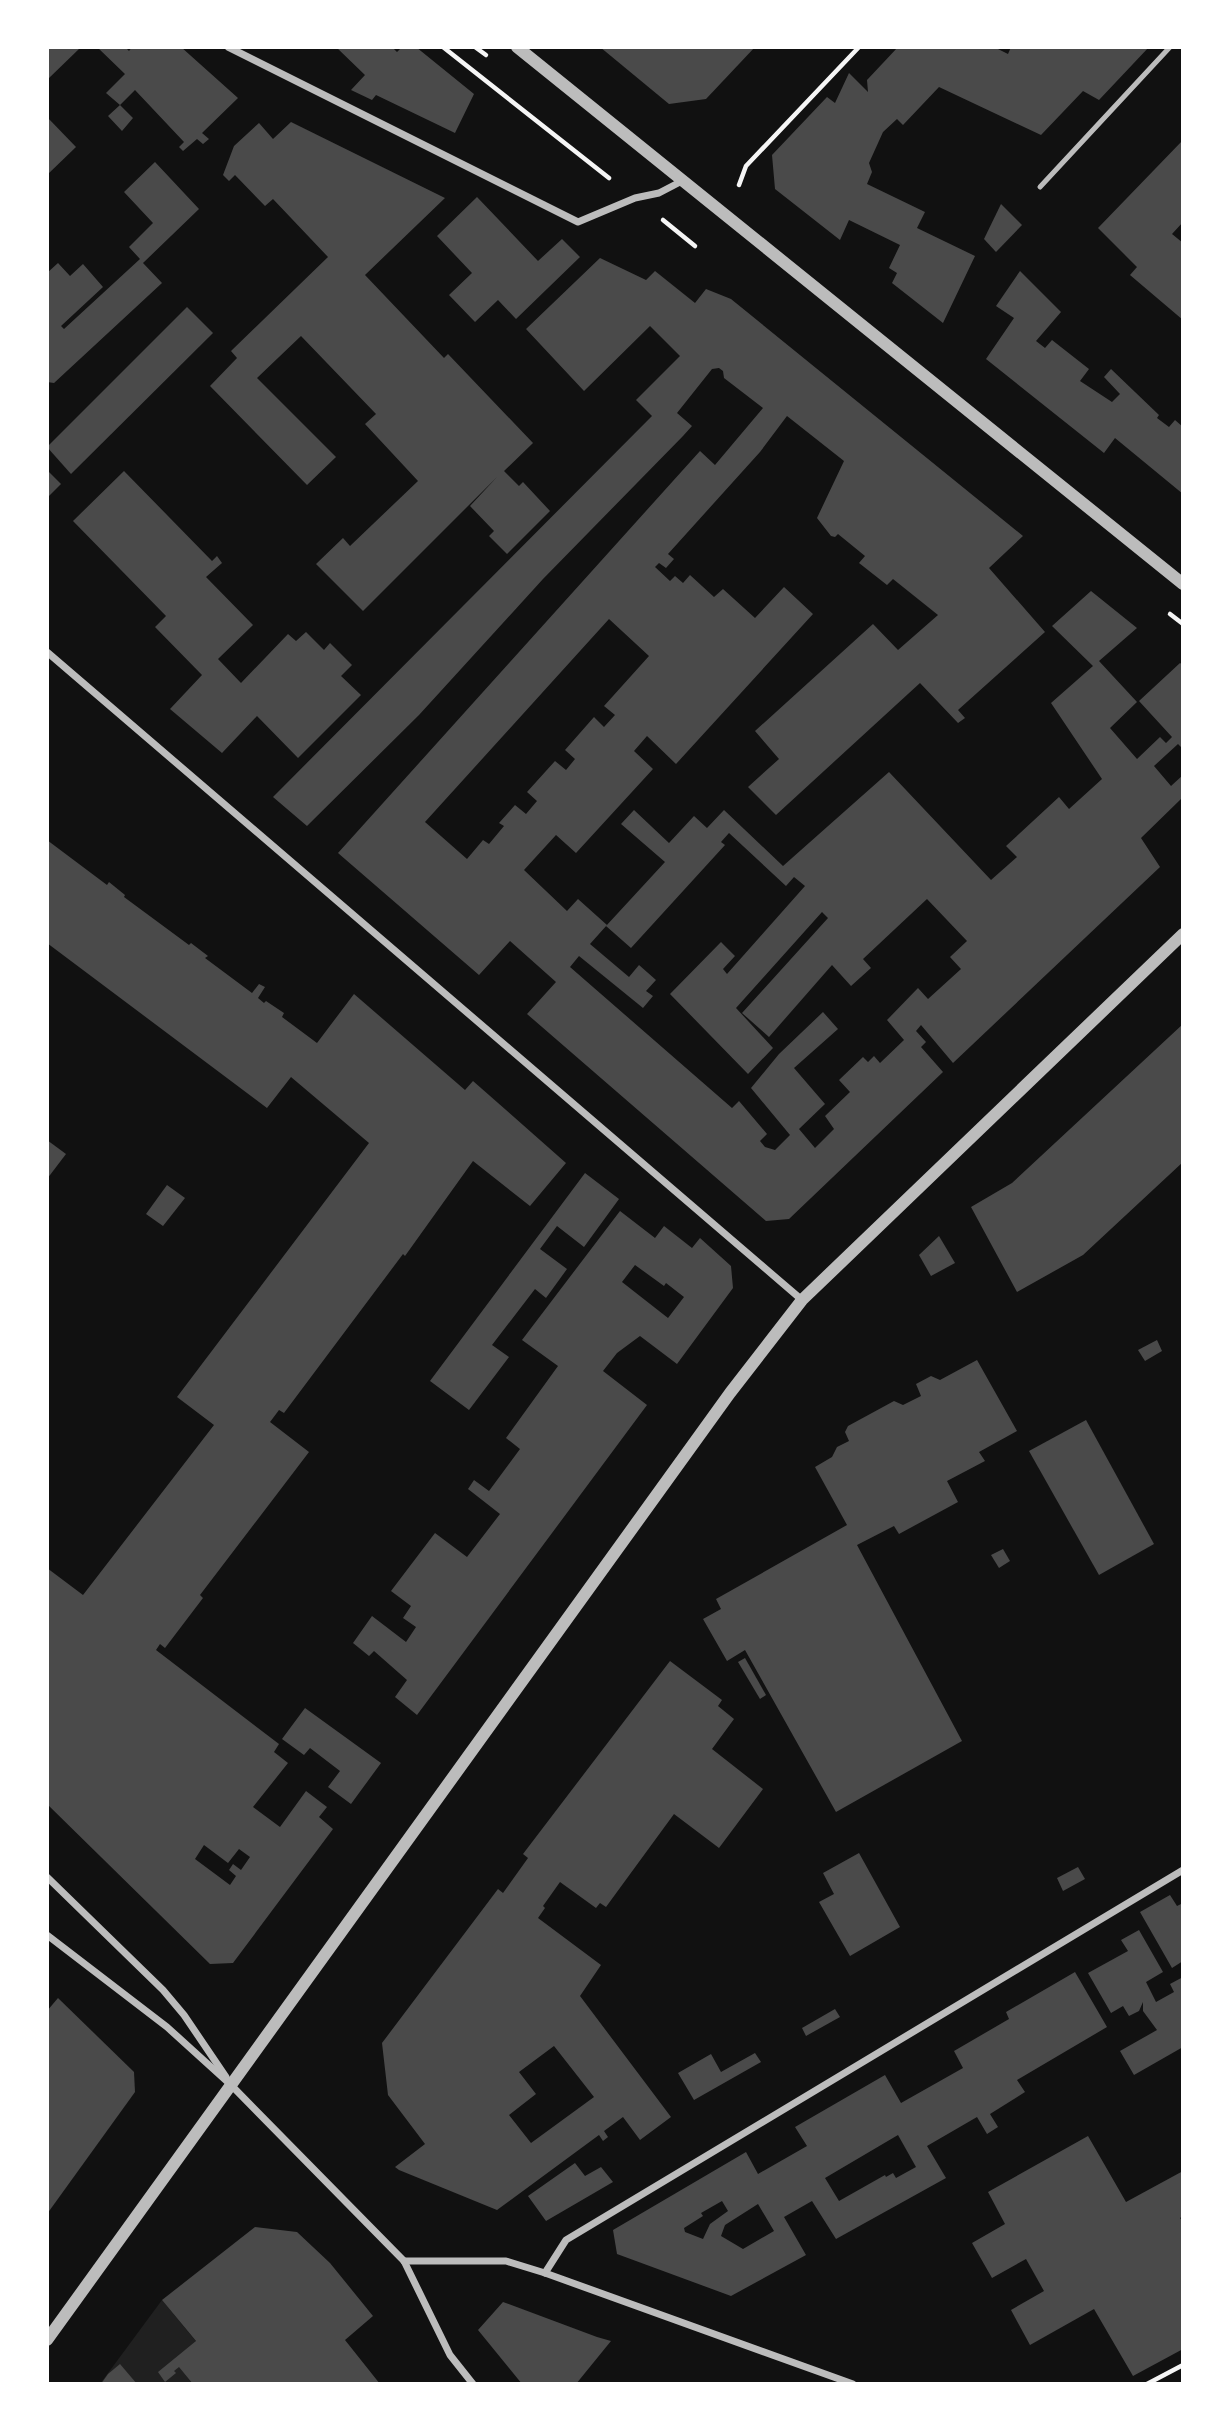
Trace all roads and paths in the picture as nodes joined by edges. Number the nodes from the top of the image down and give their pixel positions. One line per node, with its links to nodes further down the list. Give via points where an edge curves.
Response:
1 (228, 47): 9 (street, via 578,222)
2 (443, 47): 9 (path)
3 (517, 47): 6 (street)
4 (859, 47): 8 (path, via 746,166)
5 (1170, 47): 7 (lane)
6 (682, 181): 9 (street); 11 (street)
7 (1040, 187)
8 (736, 197)
9 (635, 198): 10 (path)
10 (695, 246)
11 (1183, 584)
12 (47, 652): 14 (street)
13 (1183, 934): 14 (street)
14 (802, 1300): 18 (street, via 730,1393)
15 (1183, 1870): 20 (street, via 566,2239)
16 (47, 1877): 18 (street, via 163,1990)
17 (47, 1935): 18 (street, via 166,2027)
18 (232, 2086): 19 (street); 21 (street)
19 (404, 2261): 20 (street, via 506,2261); 23 (street, via 450,2355)
20 (545, 2273): 24 (street)
21 (47, 2340)
22 (1183, 2365): 25 (path)
23 (473, 2384)
24 (853, 2384)
25 (1147, 2384)

